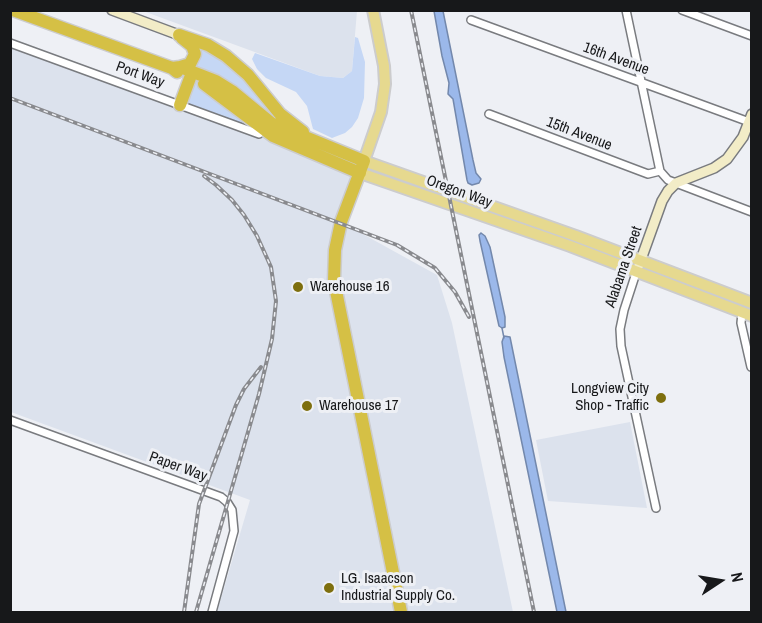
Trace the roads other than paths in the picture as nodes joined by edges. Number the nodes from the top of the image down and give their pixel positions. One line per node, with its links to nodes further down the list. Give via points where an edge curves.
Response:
1 (13, 10): 10 (highway, Oregon Way)
2 (112, 10): 7 (street)
3 (372, 10): 18 (main road, via 385,84 381,112)
4 (626, 10): 12 (street)
5 (682, 10): 8 (street)
6 (471, 20): 12 (street, 16th Avenue)
7 (179, 35): 10 (highway, via 195,54 190,64); 17 (highway, via 226,56 248,75 280,114)
8 (752, 36)
9 (10, 43): 13 (street, Port Way)
10 (176, 68): 11 (highway, Oregon Way); 17 (highway, Oregon Way, via 216,81 271,123)
11 (190, 78): 13 (highway); 18 (highway, Oregon Way, via 215,90 273,136)
12 (640, 83): 15 (street, 16th Avenue); 19 (street)
13 (180, 105): 16 (street, Port Way)
14 (489, 114): 19 (street, 15th Avenue, via 648,174)
15 (750, 120): 20 (street, via 727,159)
16 (259, 134)
17 (317, 142): 18 (highway, Oregon Way)
18 (362, 167): 22 (main road, Oregon Way); 23 (main road, Oregon Way); 30 (highway, via 341,222 334,281)
19 (660, 171): 20 (street)
20 (676, 183): 21 (street); 22 (street, Alabama Street, via 662,201)
21 (752, 212)
22 (641, 261): 23 (street, Alabama Street); 24 (main road, Oregon Way)
23 (636, 273): 25 (main road, Oregon Way); 28 (street, Alabama Street, via 620,329 621,346)
24 (752, 303)
25 (747, 315): 26 (street, via 741,323)
26 (751, 367)
27 (10, 420): 29 (street, Paper Way, via 227,502 234,531)
28 (656, 508)
29 (212, 612)
30 (401, 612)

